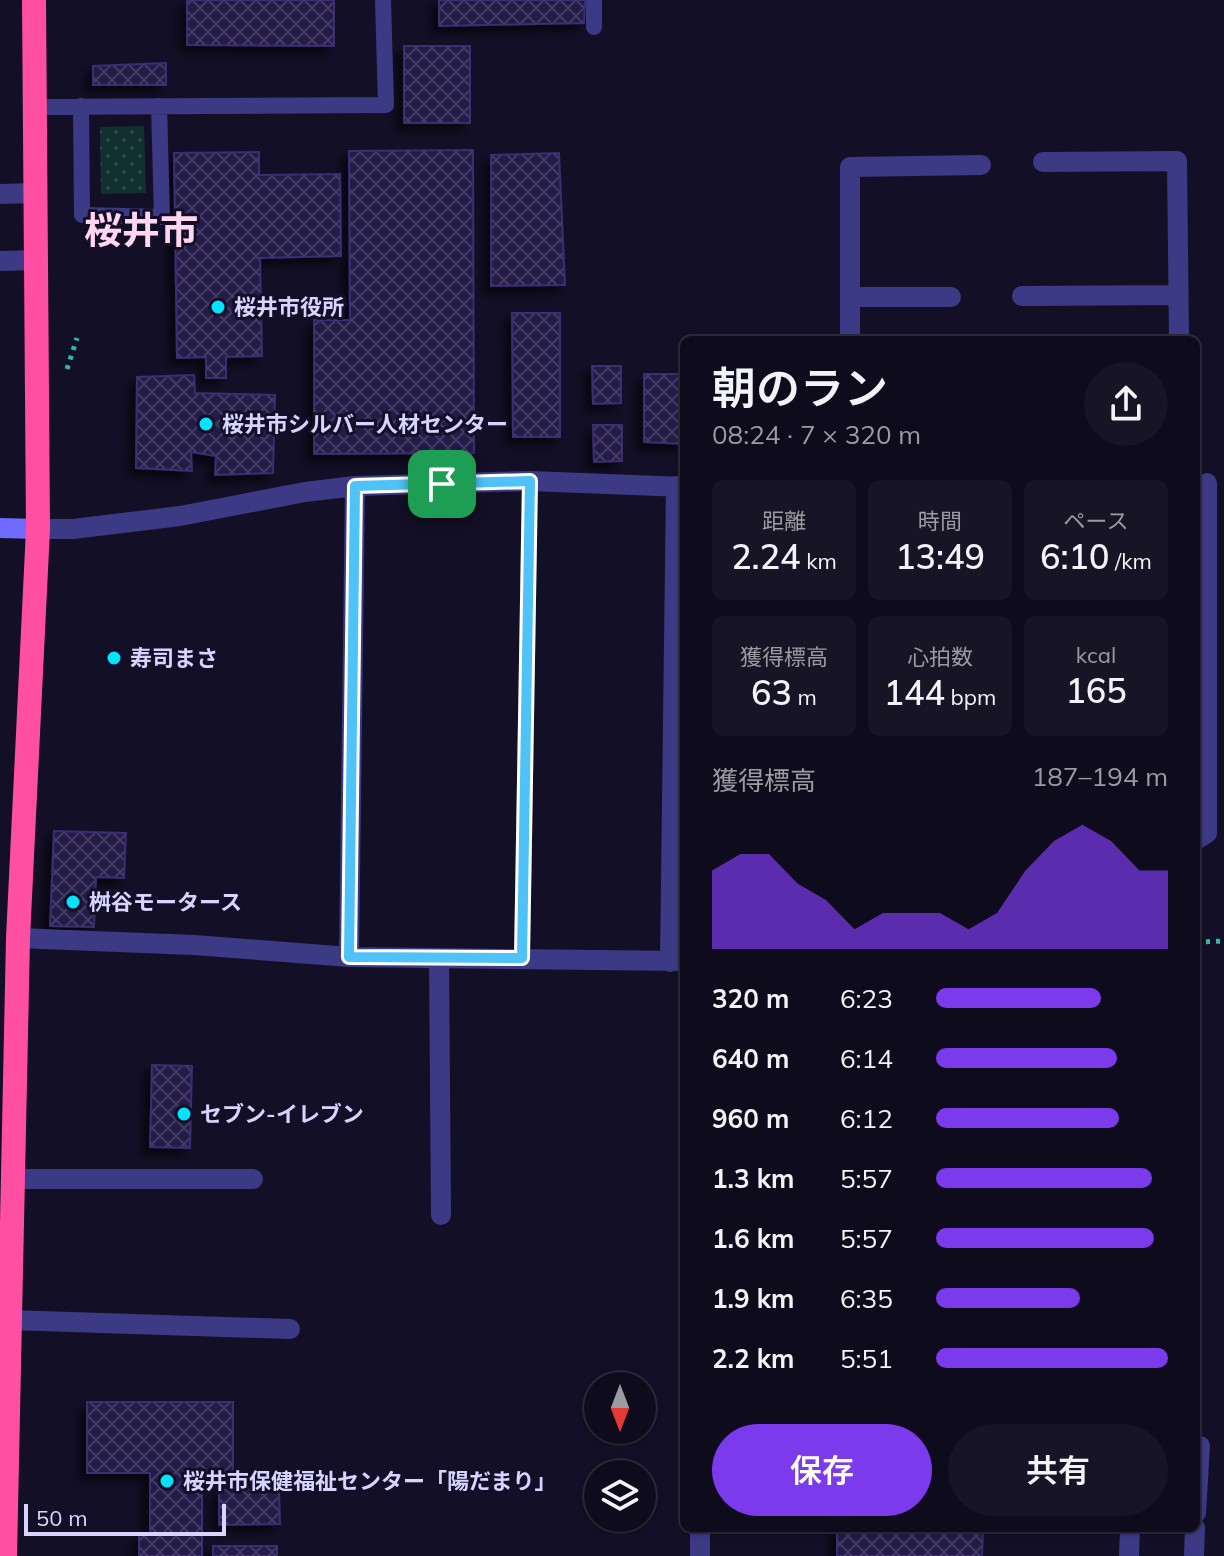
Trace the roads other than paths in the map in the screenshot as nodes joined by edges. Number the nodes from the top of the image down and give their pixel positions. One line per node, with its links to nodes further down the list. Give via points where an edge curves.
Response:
1 (34, 0): 7 (highway)
2 (383, 0): 6 (lane, via 386,105)
3 (594, 0): 4 (lane)
4 (594, 27)
5 (81, 106): 6 (lane); 6 (lane, via 82,215 162,217); 7 (lane)
6 (159, 106)
7 (36, 107): 10 (highway)
8 (1043, 162): 14 (street, via 1177,161)
9 (981, 165): 16 (street, via 850,167)
10 (35, 193): 11 (street); 12 (highway)
11 (0, 194)
12 (38, 260): 13 (street); 25 (highway)
13 (0, 261)
14 (1178, 295): 15 (street); 19 (street)
15 (1022, 296)
16 (850, 297): 17 (street); 18 (street)
17 (951, 297)
18 (850, 336)
19 (1179, 336)
20 (530, 481): 22 (street); 23 (street); 30 (lane)
21 (1209, 483): 26 (street, via 1207,833)
22 (355, 486): 25 (street, via 180,516); 28 (street)
23 (680, 487): 31 (street)
24 (0, 528): 25 (street)
25 (38, 529): 27 (highway)
26 (1200, 837)
27 (18, 938): 28 (street); 32 (highway)
28 (349, 957): 29 (street)
29 (439, 958): 30 (street); 34 (street)
30 (522, 958): 31 (street)
31 (677, 962)
32 (9, 1168): 33 (street); 35 (highway)
33 (253, 1179)
34 (441, 1215)
35 (9, 1320): 36 (street); 40 (highway)
36 (290, 1329)
37 (700, 1532): 41 (street)
38 (1130, 1532): 42 (street)
39 (1195, 1532): 43 (street)
40 (5, 1556)
41 (700, 1556)
42 (1129, 1556)
43 (1194, 1556)

